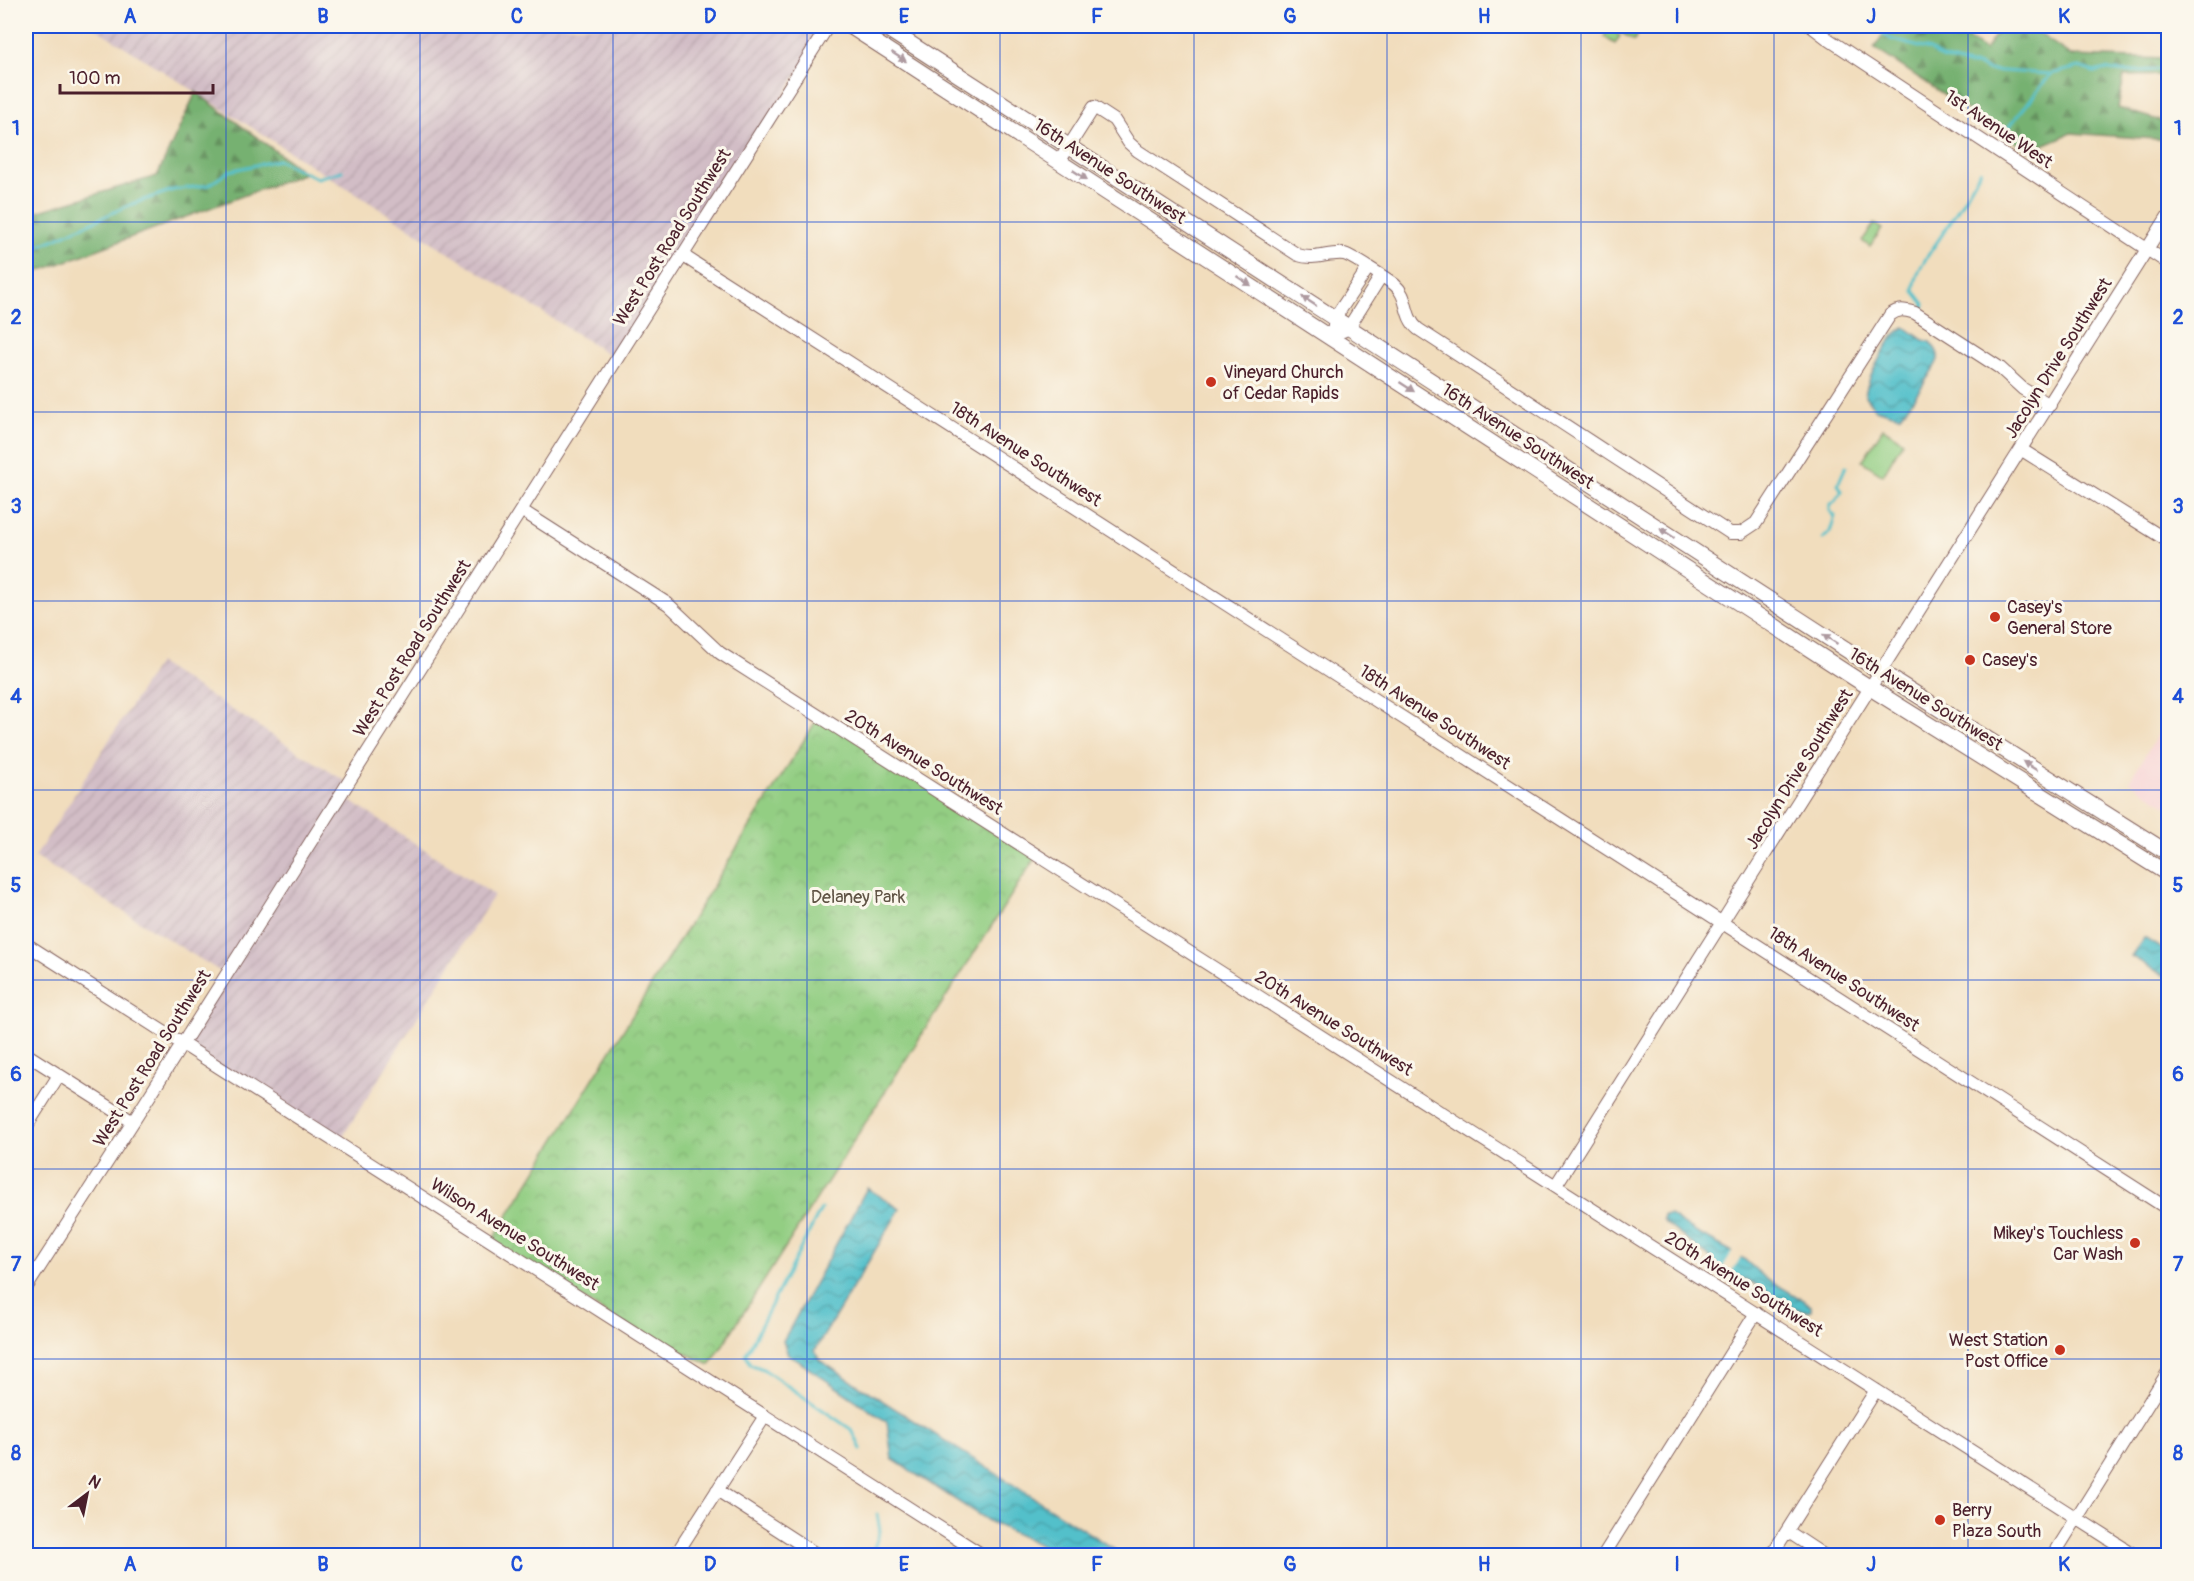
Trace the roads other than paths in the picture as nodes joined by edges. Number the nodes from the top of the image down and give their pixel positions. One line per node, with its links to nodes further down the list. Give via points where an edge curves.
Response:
1 (828, 26): 9 (street, West Post Road Southwest)
2 (850, 26): 6 (main road, 16th Avenue Southwest, one-way to 6)
3 (883, 26): 5 (main road, 16th Avenue Southwest)
4 (1811, 26): 8 (street, 1st Avenue West)
5 (1069, 146): 6 (street); 11 (street, via 1094,107 1114,120 1138,151 1298,255 1309,259 1346,254); 13 (main road, 16th Avenue Southwest, one-way to 5)
6 (1059, 162): 14 (main road, 16th Avenue Southwest, one-way to 14)
7 (2169, 216): 8 (street, Jacolyn Drive Southwest)
8 (2148, 250): 10 (street, 1st Avenue West); 15 (street, Jacolyn Drive Southwest)
9 (682, 255): 17 (street, West Post Road Southwest); 25 (street, 18th Avenue Southwest)
10 (2169, 263)
11 (1368, 268): 12 (street); 13 (street)
12 (1381, 276): 13 (street); 15 (street, via 1404,297 1410,323 1418,330 1730,533 1741,533 1756,523 1896,310 1915,313)
13 (1342, 323): 14 (street); 19 (main road, 16th Avenue Southwest, one-way to 13)
14 (1332, 339): 20 (main road, 16th Avenue Southwest, one-way to 20)
15 (2050, 405): 16 (street, Jacolyn Drive Southwest)
16 (2022, 450): 18 (street); 19 (street, Jacolyn Drive Southwest)
17 (520, 510): 27 (street, West Post Road Southwest); 32 (street, 20th Avenue Southwest, via 668,604 720,653)
18 (2169, 541)
19 (1881, 672): 20 (street, Jacolyn Drive Southwest); 22 (main road, 16th Avenue Southwest, one-way to 19)
20 (1871, 688): 21 (main road, 16th Avenue Southwest); 25 (street, Jacolyn Drive Southwest)
21 (2033, 789): 22 (main road, via 2051,788 2099,818); 24 (main road, 16th Avenue Southwest)
22 (2112, 817): 23 (main road, 16th Avenue Southwest)
23 (2169, 853)
24 (2169, 874)
25 (1722, 923): 32 (street, Jacolyn Drive Southwest); 33 (street, 18th Avenue Southwest)
26 (26, 944): 27 (street, Wilson Avenue Southwest)
27 (183, 1044): 30 (street, West Post Road Southwest); 38 (street, Wilson Avenue Southwest)
28 (26, 1054): 29 (street)
29 (59, 1075): 30 (street); 31 (street)
30 (133, 1122): 34 (street, West Post Road Southwest)
31 (26, 1127)
32 (1556, 1185): 35 (street, 20th Avenue Southwest)
33 (2169, 1209)
34 (26, 1288)
35 (1756, 1313): 37 (street, 20th Avenue Southwest); 45 (street)
36 (2169, 1372): 40 (street)
37 (1876, 1390): 40 (street, 20th Avenue Southwest); 41 (street)
38 (765, 1416): 39 (street); 44 (street, Wilson Avenue Southwest)
39 (717, 1490): 42 (street); 43 (street)
40 (2077, 1517): 48 (street); 49 (street, 20th Avenue Southwest)
41 (1787, 1531): 46 (street); 47 (street)
42 (675, 1556)
43 (819, 1556)
44 (984, 1556)
45 (1603, 1556)
46 (1771, 1556)
47 (1825, 1556)
48 (2053, 1556)
49 (2136, 1556)

